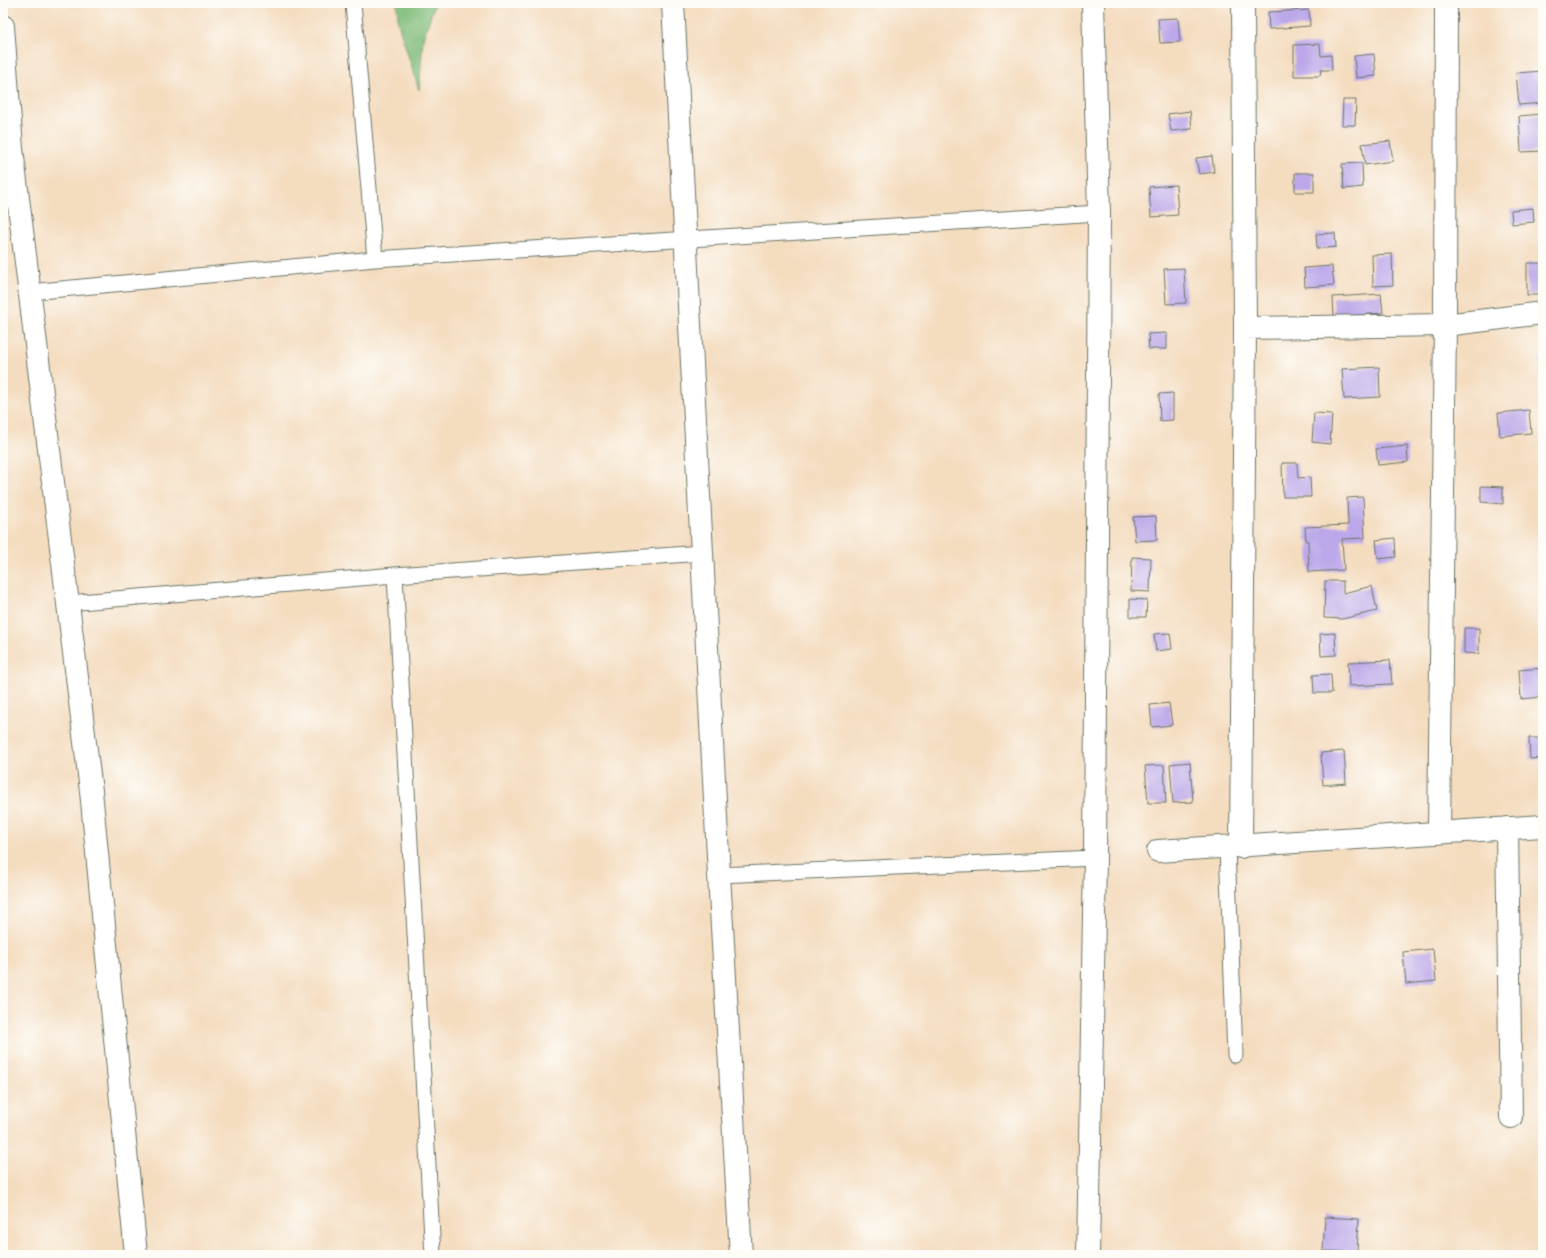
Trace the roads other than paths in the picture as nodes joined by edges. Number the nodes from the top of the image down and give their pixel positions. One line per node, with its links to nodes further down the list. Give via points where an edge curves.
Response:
1 (353, 3): 9 (lane)
2 (673, 3): 8 (street)
3 (1093, 3): 7 (street)
4 (1242, 3): 13 (street)
5 (1446, 3): 12 (street)
6 (3, 26): 10 (street, via 12,149)
7 (1100, 212): 8 (lane); 22 (street)
8 (685, 239): 9 (lane); 14 (street)
9 (375, 259): 10 (lane)
10 (30, 292): 16 (street)
11 (1543, 313): 12 (street)
12 (1445, 325): 13 (street); 19 (street)
13 (1245, 328): 20 (street)
14 (702, 553): 15 (lane); 23 (street)
15 (395, 575): 16 (lane); 27 (lane)
16 (68, 603): 26 (street, via 91,791)
17 (1543, 826): 18 (street)
18 (1507, 828): 19 (street); 25 (street)
19 (1439, 832): 20 (street)
20 (1234, 847): 21 (street); 24 (lane)
21 (1158, 851)
22 (1095, 858): 23 (lane); 29 (street)
23 (718, 875): 28 (street)
24 (1235, 1055)
25 (1511, 1117)
26 (136, 1255)
27 (433, 1255)
28 (741, 1255)
29 (1088, 1255)

